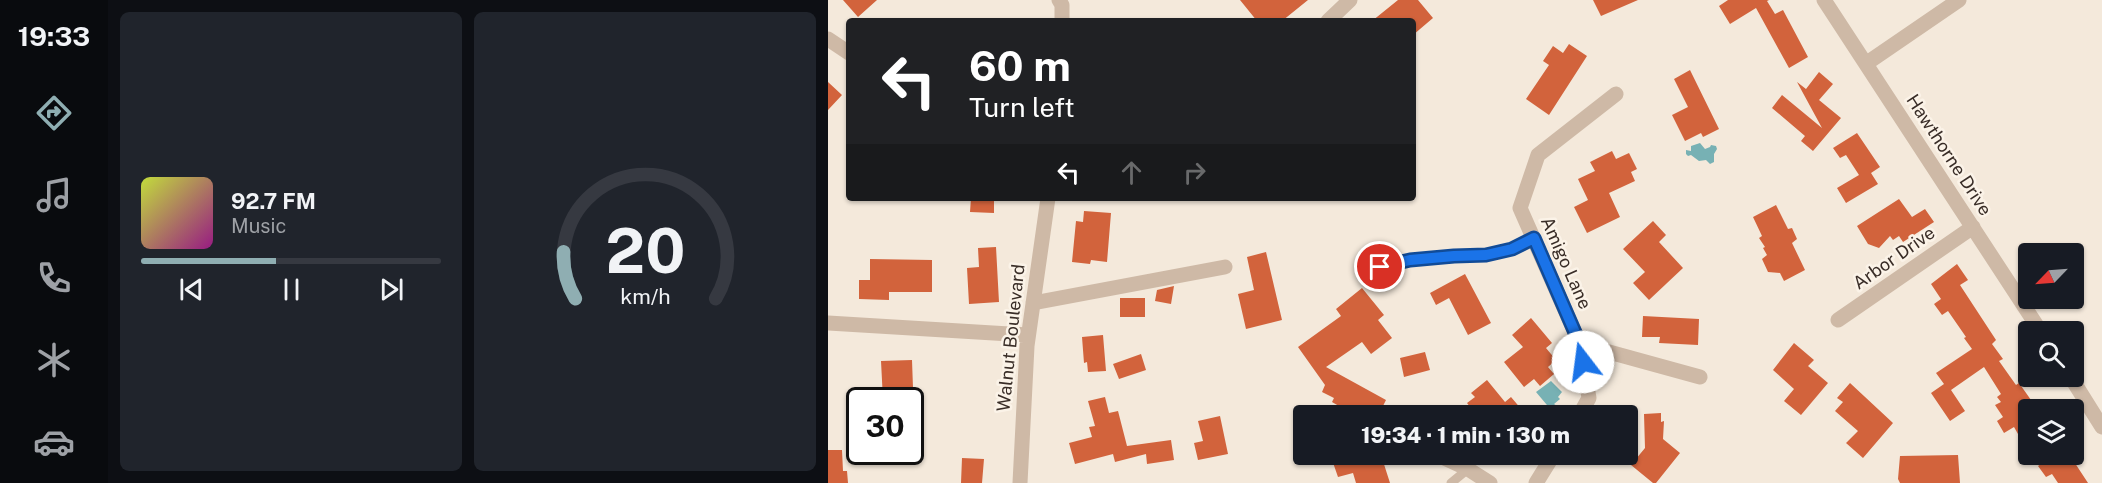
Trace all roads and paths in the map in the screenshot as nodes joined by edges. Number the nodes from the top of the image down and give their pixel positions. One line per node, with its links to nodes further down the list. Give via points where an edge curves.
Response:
1 (1059, 0): 5 (street)
2 (1350, 0): 6 (street)
3 (1824, 0): 9 (street, Hawthorne Drive)
4 (1959, 0): 9 (street)
5 (1062, 18)
6 (1332, 18)
7 (828, 39): 8 (street)
8 (846, 51)
9 (1867, 63): 12 (street, Hawthorne Drive)
10 (1616, 94): 13 (street, Amigo Lane, via 1538,155 1521,208)
11 (1048, 201): 16 (street, Walnut Boulevard)
12 (1973, 227): 17 (street, Arbor Drive); 18 (street, Hawthorne Drive)
13 (1534, 238): 15 (lane, via 1512,249 1486,255 1410,260); 21 (street, Amigo Lane)
14 (1225, 267): 16 (street)
15 (1380, 267)
16 (1033, 303): 20 (street, Walnut Boulevard)
17 (1838, 320)
18 (2034, 321)
19 (828, 323): 20 (street)
20 (1028, 335): 29 (street, Walnut Boulevard)
21 (1580, 344): 22 (street); 24 (street, Amigo Lane, via 1589,398)
22 (1700, 377)
23 (2077, 387): 25 (street)
24 (1585, 405)
25 (2102, 427)
26 (1459, 465): 28 (street)
27 (1547, 465): 32 (street)
28 (1468, 469): 30 (lane); 31 (street)
29 (1020, 483)
30 (1451, 483)
31 (1490, 483)
32 (1536, 483)

